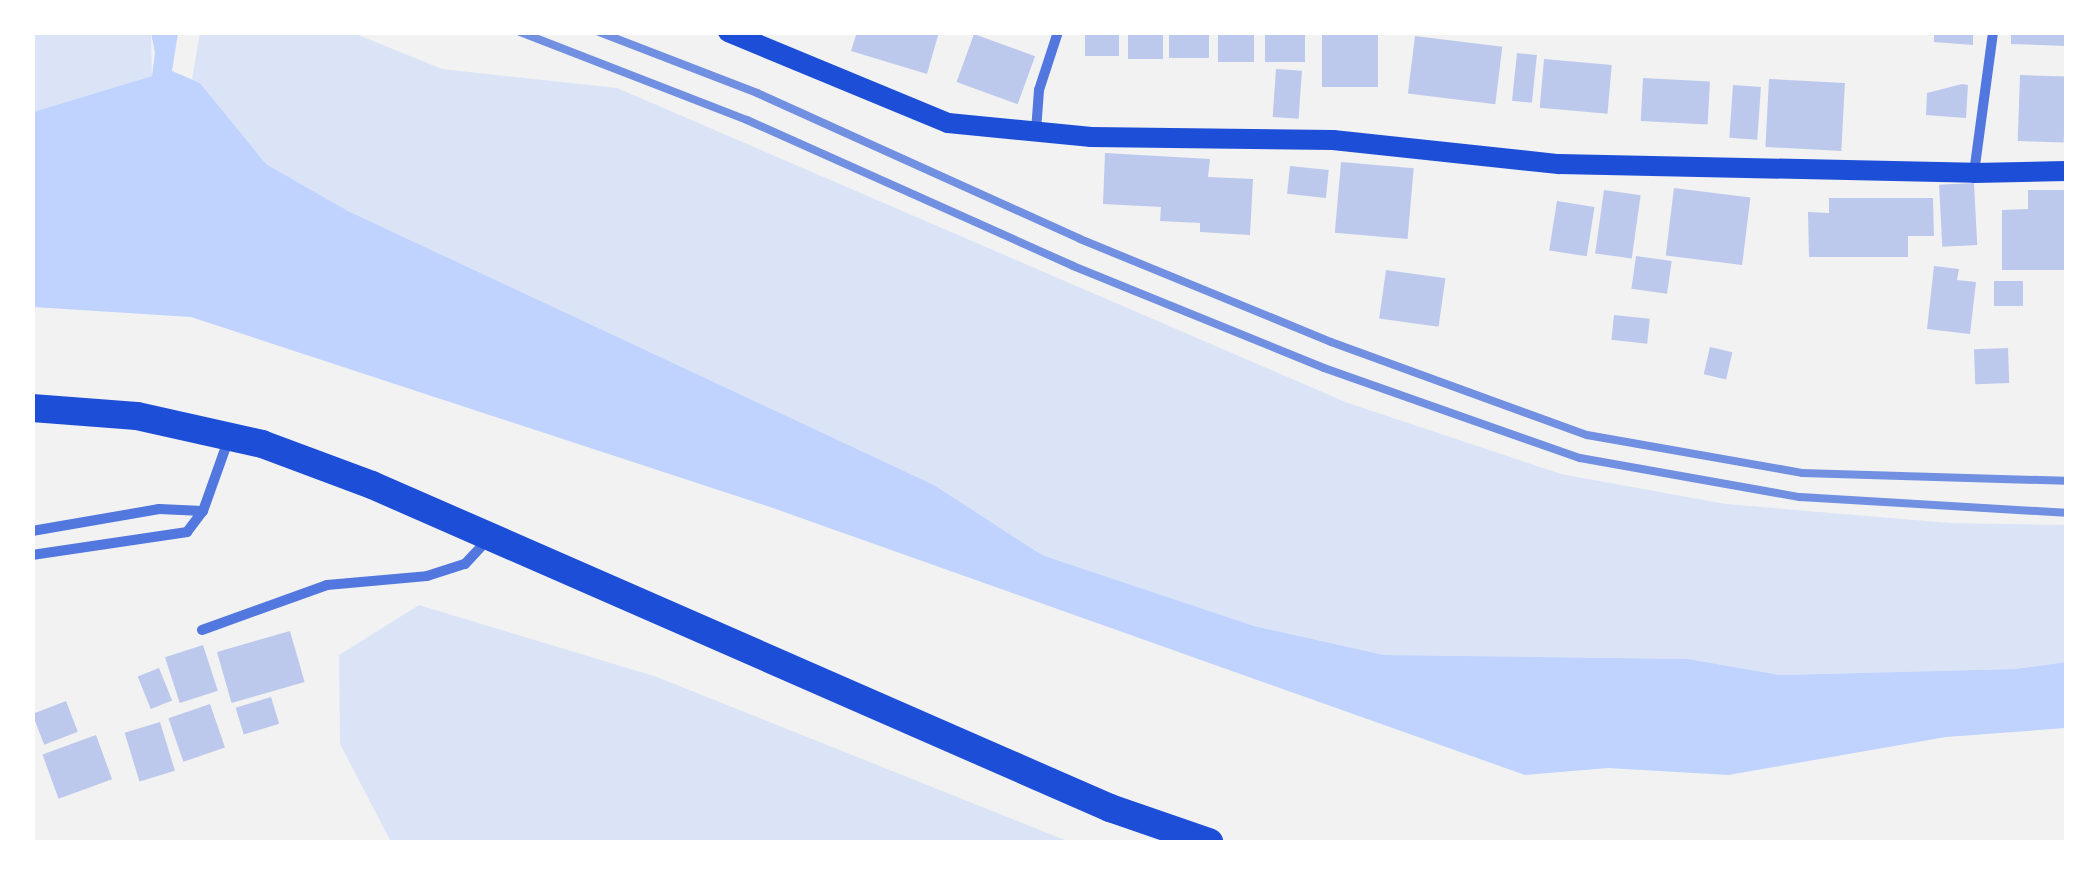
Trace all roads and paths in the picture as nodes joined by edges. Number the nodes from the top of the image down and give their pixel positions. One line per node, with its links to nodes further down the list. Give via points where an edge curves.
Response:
1 (728, 32): 4 (main road, via 948,124)
2 (1058, 32): 4 (street)
3 (1993, 32): 6 (street)
4 (1036, 131): 6 (main road, via 1333,140 1559,164)
5 (2066, 171): 6 (main road)
6 (1974, 173)
7 (32, 408): 8 (highway, via 138,416)
8 (230, 437): 9 (street); 11 (highway, via 354,478)
9 (203, 511): 10 (street, via 159,509); 12 (street, via 186,532)
10 (32, 531)
11 (490, 537): 13 (street, via 466,564 427,576 327,584); 14 (highway, via 1110,808)
12 (32, 555)
13 (202, 630)
14 (1209, 842)

